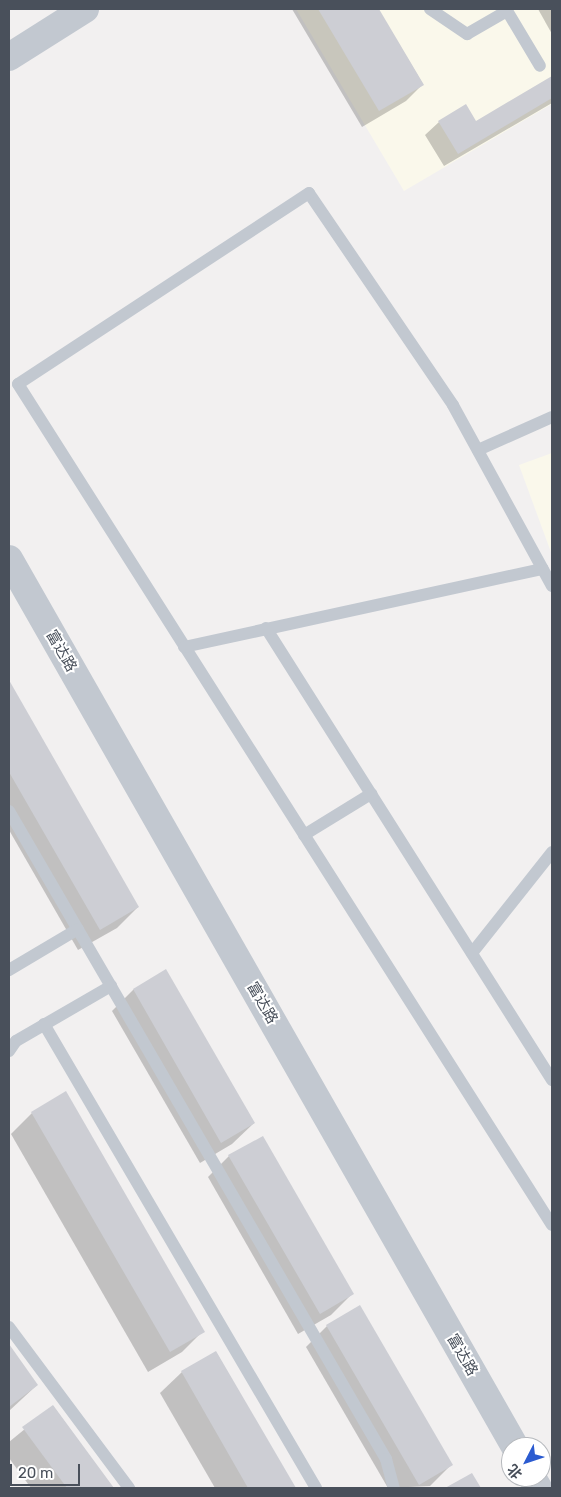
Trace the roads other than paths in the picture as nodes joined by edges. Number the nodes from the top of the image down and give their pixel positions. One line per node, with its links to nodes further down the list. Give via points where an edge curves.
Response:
1 (86, 9): 4 (street)
2 (430, 9): 3 (lane, via 467,34)
3 (506, 10): 5 (lane)
4 (9, 57)
5 (540, 66)
6 (552, 417): 7 (lane)
7 (478, 450): 9 (lane); 12 (lane, via 454,405 309,193 18,384)
8 (9, 559): 26 (street, 富达路)
9 (543, 569): 10 (lane); 11 (lane)
10 (552, 586)
11 (266, 628): 12 (lane); 13 (lane)
12 (184, 647): 15 (lane)
13 (371, 794): 15 (lane); 18 (lane)
14 (9, 811): 17 (lane)
15 (304, 835): 24 (lane)
16 (552, 852): 18 (lane)
17 (78, 929): 19 (lane); 20 (lane)
18 (472, 953): 23 (lane)
19 (9, 970)
20 (111, 986): 21 (lane); 29 (lane, via 386,1459)
21 (44, 1024): 22 (lane, via 16,1041); 28 (lane)
22 (9, 1051)
23 (552, 1080)
24 (552, 1225)
25 (9, 1327): 27 (lane)
26 (509, 1437)
27 (129, 1488)
28 (316, 1488)
29 (394, 1488)

